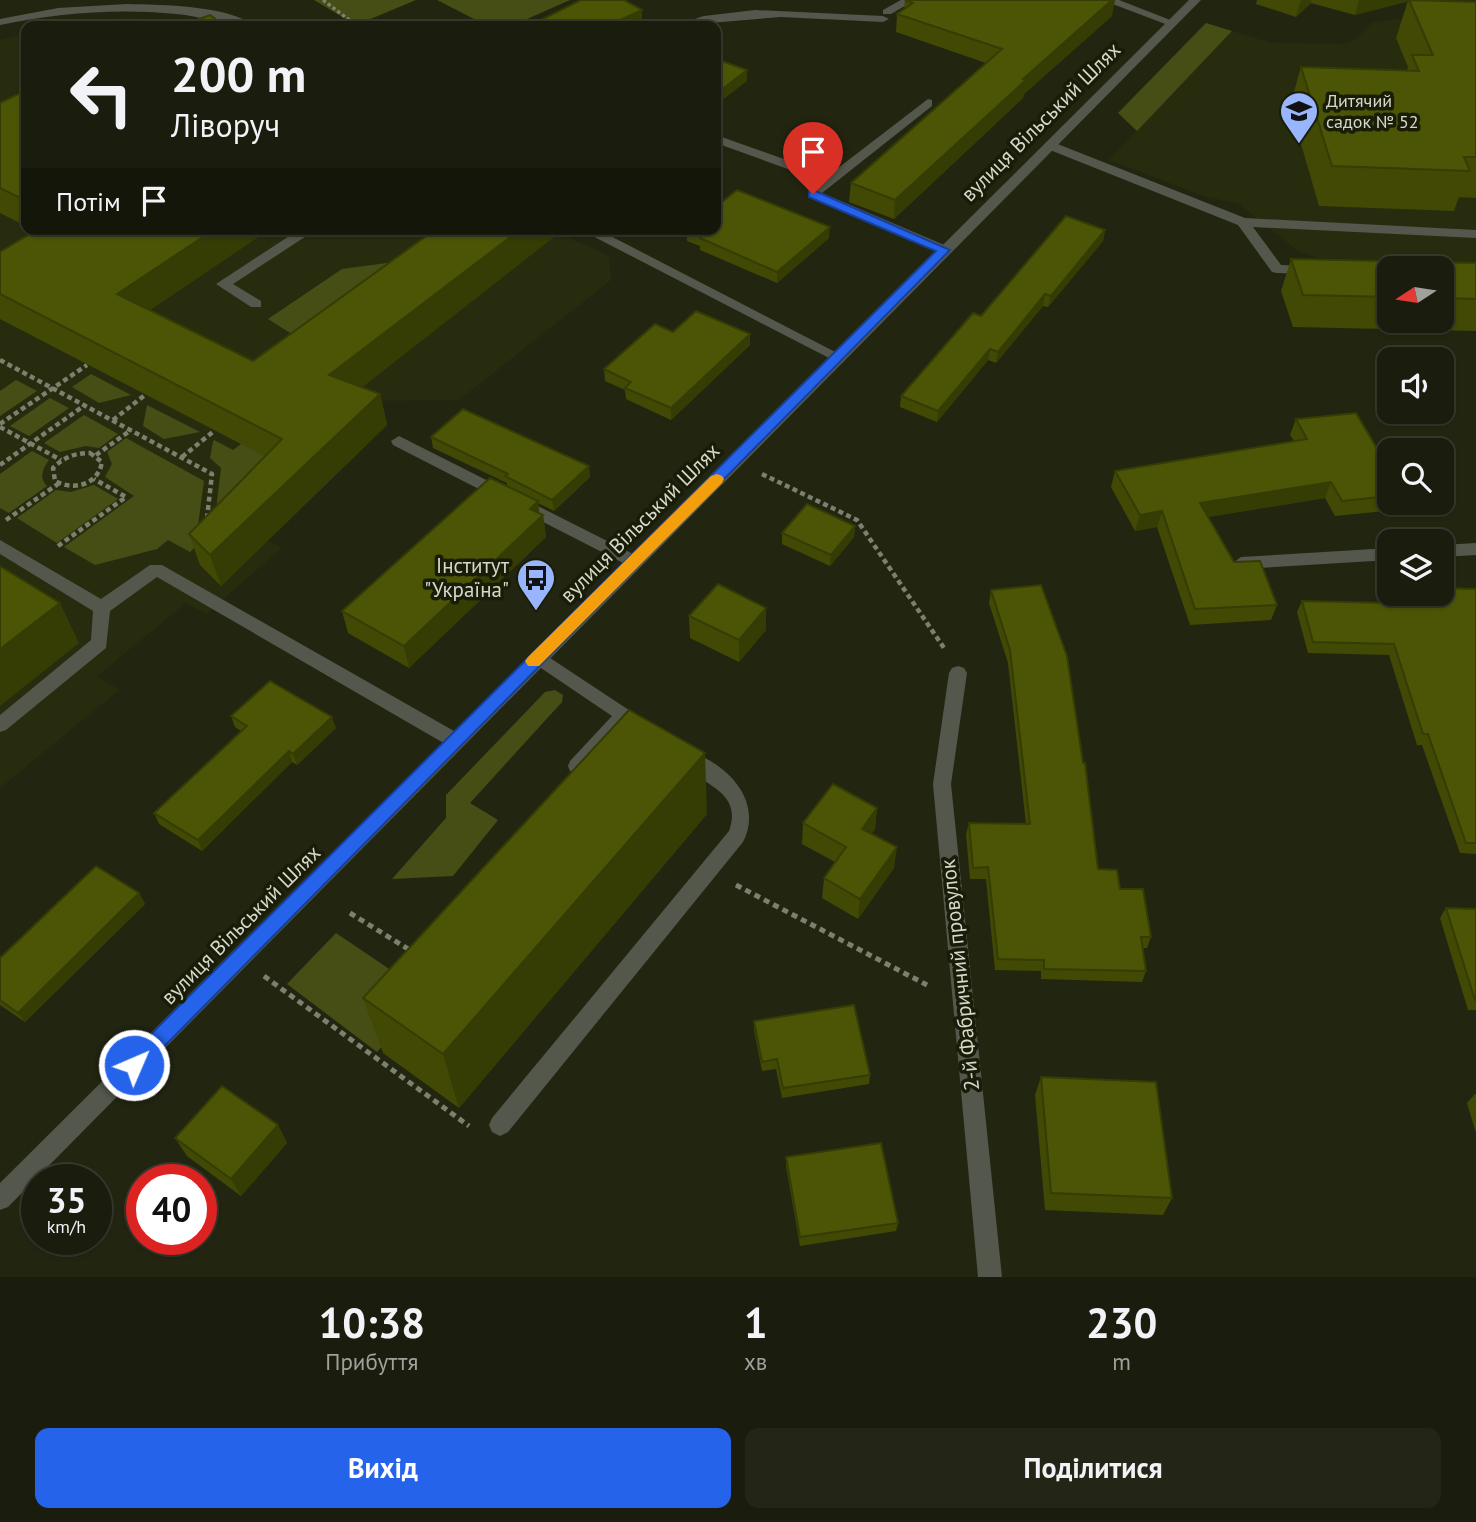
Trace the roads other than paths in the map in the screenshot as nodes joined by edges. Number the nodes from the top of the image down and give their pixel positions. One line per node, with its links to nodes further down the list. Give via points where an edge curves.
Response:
1 (909, 0): 5 (street, via 885,15 763,13)
2 (1108, 0): 7 (street)
3 (1195, 0): 7 (street, вулиця Вільський Шлях)
4 (241, 21): 6 (street, via 196,6 149,5 85,8)
5 (704, 21)
6 (0, 22)
7 (1172, 23): 10 (street, вулиця Вільський Шлях)
8 (928, 103): 11 (street)
9 (721, 141): 11 (street)
10 (1050, 145): 12 (street); 16 (street, вулиця Вільський Шлях)
11 (831, 180): 16 (street, via 813,194)
12 (1244, 222): 13 (street); 17 (street, via 1277,269)
13 (1476, 234)
14 (301, 235): 18 (street, via 223,284)
15 (598, 235): 19 (street)
16 (944, 250): 19 (street, вулиця Вільський Шлях)
17 (1327, 271)
18 (256, 304)
19 (838, 357): 25 (street, вулиця Вільський Шлях)
20 (399, 441): 25 (street)
21 (0, 546): 27 (street)
22 (1476, 548): 23 (street)
23 (1454, 550)
24 (1377, 555): 26 (street)
25 (635, 562): 28 (street, вулиця Вільський Шлях)
26 (1241, 563)
27 (102, 608): 31 (street, via 100,643); 32 (street, via 156,569)
28 (538, 657): 30 (street); 32 (street, вулиця Вільський Шлях)
29 (958, 673): 36 (street, 2-й Фабричний провулок, via 942,785)
30 (624, 715): 33 (street); 34 (street, via 721,781 738,802 741,823 732,844)
31 (0, 725)
32 (454, 740): 35 (street, вулиця Вільський Шлях)
33 (563, 782)
34 (500, 1125)
35 (0, 1199)
36 (990, 1277)

